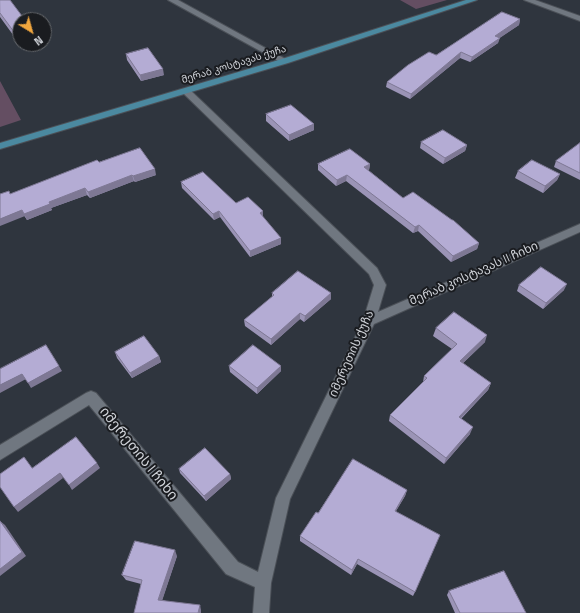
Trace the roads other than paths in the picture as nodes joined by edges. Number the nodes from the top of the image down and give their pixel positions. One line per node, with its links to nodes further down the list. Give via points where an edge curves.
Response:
1 (172, 0): 5 (street)
2 (473, 0): 5 (main road, მერაბ კოსტავას ქუჩა)
3 (528, 0): 4 (street)
4 (580, 19)
5 (285, 62): 6 (main road, მერაბ კოსტავას ქუჩა)
6 (186, 91): 7 (main road, მერაბ კოსტავას ქუჩა); 9 (street, იმერეთის ქუჩა, via 373,271 380,285)
7 (0, 146)
8 (580, 228): 9 (street, მერაბ კოსტავას II ჩიხი)
9 (369, 321): 11 (street, იმერეთის ქუჩა, via 283,498)
10 (0, 453): 11 (street, იმერეთის I ჩიხი, via 91,397 232,568)
11 (263, 583): 12 (street, იმერეთის ქუჩა)
12 (261, 613)

